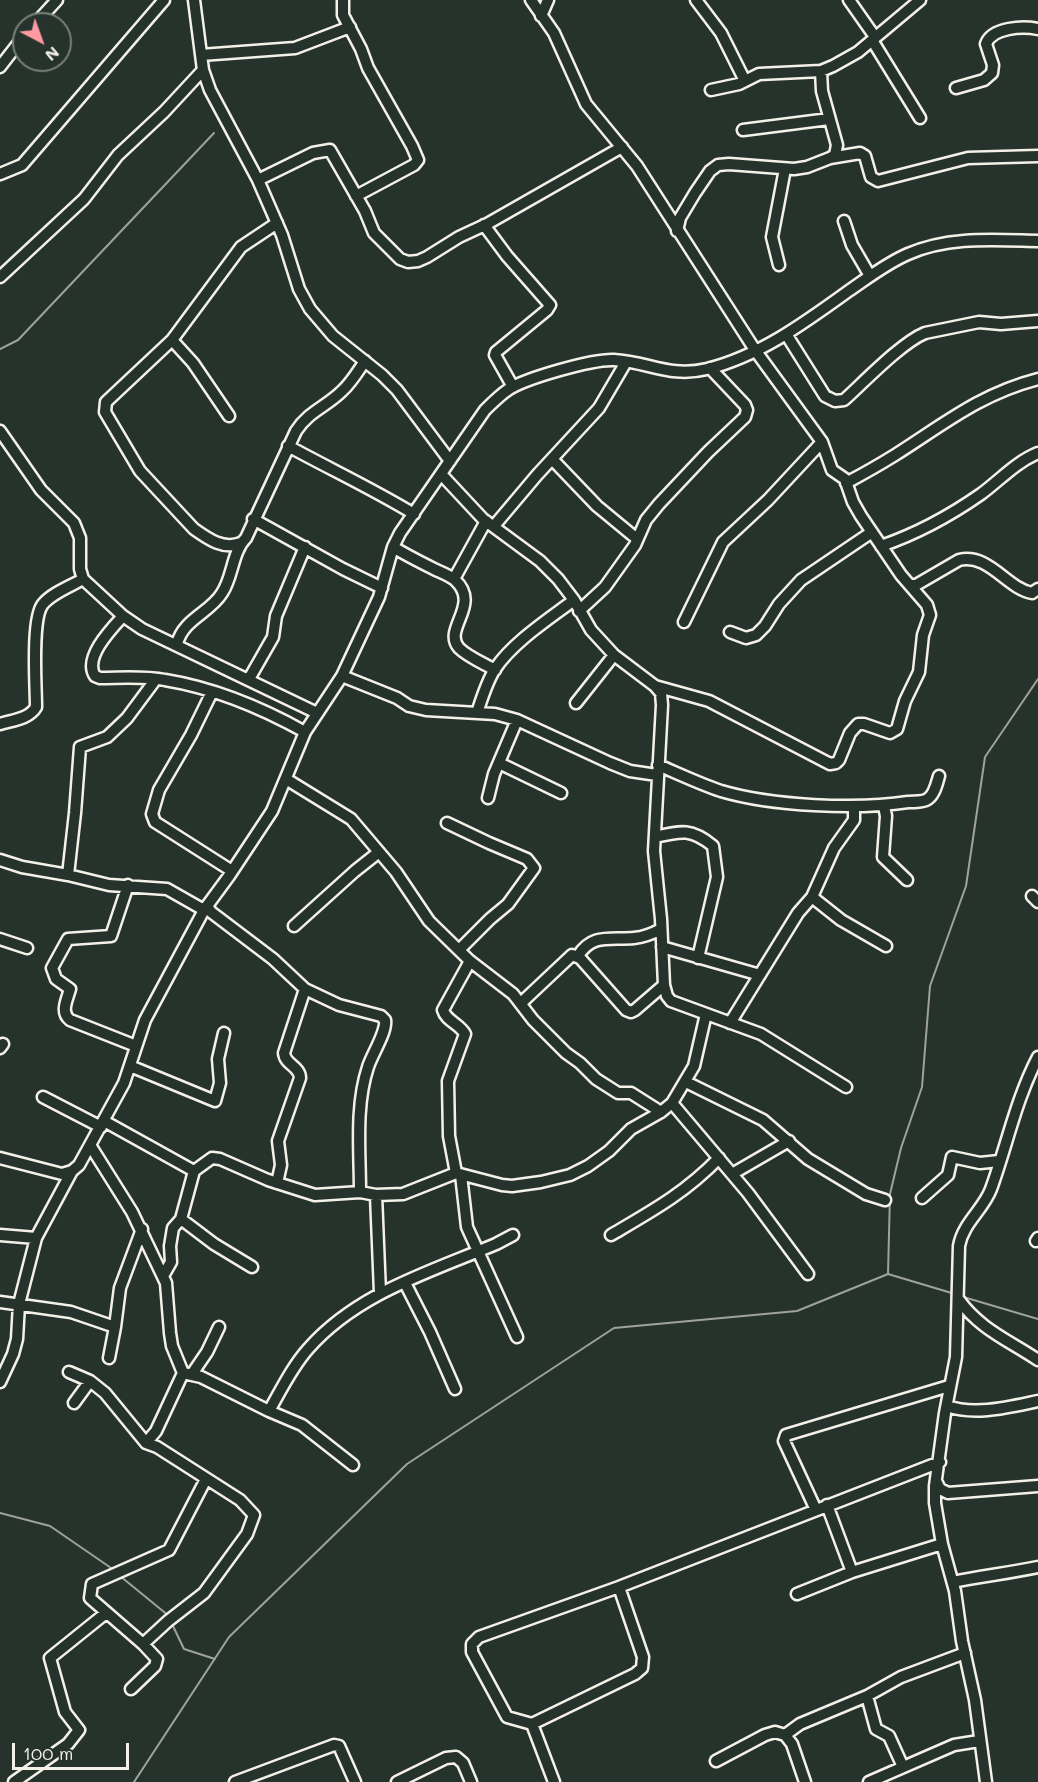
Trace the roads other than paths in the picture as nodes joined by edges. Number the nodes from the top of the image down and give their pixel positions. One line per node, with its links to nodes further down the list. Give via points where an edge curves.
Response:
1 (57, 0): 10 (street)
2 (164, 0): 30 (street, via 26,160)
3 (194, 0): 16 (street)
4 (343, 0): 12 (street, via 343,15)
5 (531, 0): 11 (street)
6 (548, 0): 11 (street)
7 (696, 0): 20 (street, via 721,33)
8 (849, 0): 14 (street)
9 (920, 0): 14 (street)
10 (46, 12)
11 (541, 16): 26 (street, via 554,33 586,104)
12 (350, 27): 16 (street, via 295,48); 32 (street, via 418,160)
13 (1038, 29): 21 (street, via 1016,28 988,39 992,73 984,80)
14 (874, 38): 19 (street, via 858,52); 24 (street)
15 (12, 52): 17 (street)
16 (201, 55): 18 (street)
17 (0, 67)
18 (203, 70): 31 (street); 40 (street, via 118,155 84,199)
19 (821, 71): 20 (street, via 759,74); 23 (street)
20 (745, 81): 22 (street)
21 (956, 88)
22 (711, 90)
23 (829, 118): 25 (street); 28 (street, via 837,145)
24 (920, 118)
25 (743, 130)
26 (622, 147): 35 (street); 36 (street)
27 (1038, 156): 28 (street, via 968,158 878,181 871,177 863,153)
28 (830, 158): 29 (street, via 807,167)
29 (785, 169): 36 (street, via 718,165 695,193); 38 (street, via 771,237)
30 (0, 174)
31 (258, 180): 32 (street, via 328,149); 34 (street)
32 (356, 196): 35 (street, via 374,233 408,261 427,257)
33 (844, 220): 39 (street, via 852,245)
34 (276, 223): 43 (street, via 241,247); 45 (street, via 310,309 333,336)
35 (484, 225): 49 (street, via 550,304 495,356)
36 (677, 231): 44 (street)
37 (1038, 241): 39 (street, via 947,243 910,253)
38 (779, 266)
39 (870, 276): 42 (street)
40 (0, 278)
41 (1038, 321): 42 (street, via 980,322 917,336 844,400 835,401 825,396)
42 (786, 334): 44 (street)
43 (172, 340): 50 (street); 64 (street, via 106,402 105,412 140,471 194,529 221,544)
44 (755, 350): 47 (street); 52 (street)
45 (365, 361): 53 (street, via 344,390 304,418); 56 (street, via 397,390)
46 (626, 362): 47 (street, via 677,373); 49 (street, via 588,362); 55 (street, via 599,408)
47 (710, 368): 63 (street, via 745,405 745,417 659,504)
48 (1038, 379): 58 (street, via 982,399)
49 (513, 387): 56 (street, via 485,410)
50 (229, 416)
51 (0, 431): 68 (street, via 41,490 74,523 80,538)
52 (822, 442): 58 (street, via 832,470); 76 (street, via 723,542)
53 (288, 446): 59 (street, via 376,490); 60 (street)
54 (1038, 453): 65 (street, via 967,504 903,539)
55 (552, 459): 61 (street); 63 (street, via 597,506)
56 (450, 461): 57 (street)
57 (441, 474): 59 (street); 61 (street)
58 (846, 483): 62 (street)
59 (414, 514): 67 (street)
60 (253, 519): 64 (street); 66 (street)
61 (490, 523): 69 (street); 73 (street, via 540,561)
62 (872, 532): 65 (street); 77 (street, via 801,580 756,635 746,638)
63 (637, 539): 74 (street, via 605,587)
64 (241, 543): 78 (street, via 223,593 184,627)
65 (881, 546): 70 (street)
66 (305, 547): 71 (street); 83 (street, via 276,616 273,637)
67 (393, 547): 69 (street); 71 (street)
68 (83, 579): 75 (street); 90 (street, via 41,607 35,644 34,711)
69 (454, 579): 80 (street, via 462,589 464,612 454,640 461,650)
70 (912, 585): 72 (street, via 966,559 997,572 1023,591 1032,594); 84 (street, via 930,615 923,635 919,672 904,700 897,729 890,733 858,724 836,763 830,764 798,749 709,701)
71 (382, 588): 81 (street)
72 (1038, 589)
73 (574, 600): 74 (street); 80 (street, via 517,645)
74 (579, 611): 79 (street)
75 (123, 616): 78 (street); 82 (street, via 95,653 92,673 100,678)
76 (684, 622)
77 (730, 632)
78 (177, 644): 83 (street)
79 (614, 655): 84 (street); 86 (street)
80 (495, 670): 88 (street)
81 (342, 676): 87 (street); 88 (street, via 409,706)
82 (156, 679): 85 (street); 105 (street, via 128,717 107,737 80,747)
83 (249, 679): 87 (street)
84 (655, 686): 93 (street, via 661,693 662,705)
85 (212, 692): 91 (street, via 264,710); 104 (street, via 159,790 152,813 155,822)
86 (576, 703)
87 (317, 713): 91 (street)
88 (477, 713): 89 (street)
89 (517, 720): 92 (street); 93 (street, via 630,771)
90 (0, 724)
91 (305, 732): 95 (street)
92 (499, 763): 96 (street); 97 (street)
93 (657, 770): 98 (street, via 751,798); 101 (street)
94 (939, 776): 99 (street, via 926,800)
95 (286, 779): 102 (street, via 345,814); 104 (street, via 272,811)
96 (561, 793)
97 (488, 798)
98 (854, 806): 99 (street); 108 (street, via 854,820 834,848)
99 (884, 806): 106 (street, via 883,857)
100 (447, 823): 116 (street, via 527,859 534,868 508,904)
101 (655, 837): 111 (street); 118 (street, via 676,832 699,834 713,846 717,877)
102 (380, 852): 110 (street); 116 (street, via 429,921)
103 (0, 860): 105 (street)
104 (232, 871): 109 (street)
105 (68, 875): 107 (street, via 109,885)
106 (907, 880)
107 (128, 885): 109 (street, via 167,889); 127 (street, via 111,936 68,939 52,968 56,979 70,989 65,1017)
108 (812, 897): 113 (street, via 841,920); 120 (street)
109 (205, 908): 122 (street); 127 (street, via 145,1020)
110 (294, 926)
111 (662, 929): 114 (street); 117 (street, via 646,936 592,941)
112 (0, 939): 115 (street)
113 (886, 946)
114 (662, 947): 118 (street); 121 (street)
115 (27, 948)
116 (459, 950): 119 (street)
117 (578, 956): 121 (street, via 628,1011 635,1010); 123 (street, via 570,956)
118 (698, 958): 120 (street)
119 (470, 961): 123 (street); 144 (street, via 443,1009 465,1034 448,1081 449,1136)
120 (759, 975): 125 (street)
121 (664, 985): 124 (street, via 671,1001)
122 (304, 988): 146 (street, via 284,1053 300,1078 278,1141 281,1165); 147 (street, via 339,1005 386,1020 363,1087)
123 (521, 1004): 135 (street, via 559,1048 596,1079 618,1093 631,1093)
124 (706, 1014): 125 (street); 131 (street, via 694,1066)
125 (730, 1023): 132 (street, via 761,1034)
126 (224, 1033): 129 (street, via 215,1101)
127 (136, 1046): 129 (street)
128 (1038, 1057): 130 (street)
129 (130, 1066): 136 (street)
130 (1034, 1076): 141 (street)
131 (686, 1082): 134 (street); 137 (street, via 763,1120)
132 (846, 1087)
133 (43, 1097): 136 (street)
134 (672, 1102): 135 (street); 140 (street)
135 (661, 1112): 144 (street, via 641,1122 609,1151 570,1175 513,1186)
136 (102, 1124): 138 (street); 143 (street)
137 (789, 1141): 145 (street); 150 (street, via 808,1160 866,1194)
138 (90, 1145): 142 (street); 152 (street)
139 (0, 1158): 142 (street, via 62,1174)
140 (719, 1158): 145 (street); 155 (street, via 671,1199)
141 (999, 1161): 149 (street, via 952,1157 948,1175); 163 (street, via 990,1191 961,1233)
142 (72, 1171): 156 (street)
143 (194, 1171): 146 (street, via 212,1158 220,1159); 151 (street)
144 (459, 1174): 148 (street, via 403,1194); 157 (street, via 467,1227)
145 (732, 1174): 159 (street)
146 (277, 1183): 147 (street, via 315,1195)
147 (360, 1192): 148 (street)
148 (376, 1195): 162 (street)
149 (922, 1198)
150 (885, 1200)
151 (181, 1219): 158 (street); 160 (street, via 173,1228 171,1262)
152 (141, 1229): 160 (street); 166 (street, via 120,1288)
153 (0, 1235): 156 (street)
154 (513, 1235): 157 (street)
155 (611, 1235)
156 (36, 1238): 165 (street)
157 (479, 1251): 161 (street); 168 (street)
158 (252, 1268)
159 (808, 1274)
160 (162, 1276): 172 (street, via 172,1346)
161 (405, 1283): 162 (street); 176 (street)
162 (380, 1293): 180 (street, via 334,1323 308,1349)
163 (958, 1300): 170 (street, via 977,1322); 175 (street, via 956,1357)
164 (0, 1302): 165 (street)
165 (19, 1304): 166 (street, via 71,1312); 174 (street, via 15,1346)
166 (115, 1327): 169 (street)
167 (219, 1327): 172 (street, via 207,1352)
168 (516, 1337)
169 (109, 1358)
170 (1038, 1359)
171 (69, 1372): 173 (street)
172 (187, 1374): 180 (street); 181 (street)
173 (90, 1381): 178 (street); 181 (street, via 105,1393)
174 (0, 1382)
175 (950, 1386): 179 (street); 188 (street, via 786,1435 784,1441)
176 (455, 1389)
177 (1038, 1401): 179 (street, via 967,1411)
178 (74, 1403)
179 (947, 1406): 182 (street)
180 (269, 1411): 183 (street, via 302,1425)
181 (146, 1443): 184 (street)
182 (940, 1462): 185 (street); 187 (street)
183 (353, 1466)
184 (206, 1479): 195 (street, via 169,1550 92,1584 90,1598); 196 (street, via 240,1500 254,1515 251,1528 204,1593)
185 (936, 1481): 186 (street, via 948,1493); 189 (street, via 935,1503)
186 (1038, 1486)
187 (827, 1505): 188 (street); 191 (street)
188 (816, 1510): 193 (street)
189 (942, 1544): 191 (street); 192 (street)
190 (1038, 1567): 192 (street)
191 (852, 1572): 194 (street)
192 (953, 1582): 197 (street)
193 (619, 1587): 200 (street, via 643,1657 642,1668); 200 (street, via 479,1637 472,1644 472,1652 507,1717)
194 (797, 1594)
195 (106, 1613): 196 (street); 205 (street, via 50,1658 65,1712 79,1730 69,1744)
196 (143, 1644): 198 (street, via 157,1659 155,1666)
197 (965, 1653): 199 (street, via 901,1677); 202 (street)
198 (131, 1689)
199 (867, 1695): 201 (street, via 800,1724); 204 (street, via 876,1729 889,1736)
200 (532, 1724): 210 (street)
201 (785, 1735): 203 (street, via 765,1735); 211 (street)
202 (979, 1741): 204 (street, via 954,1745); 213 (street)
203 (716, 1761)
204 (903, 1767): 212 (street)
205 (14, 1782)
206 (235, 1782): 207 (street, via 334,1744 339,1746)
207 (355, 1782)
208 (397, 1782): 209 (street, via 456,1757)
209 (471, 1782)
210 (554, 1782)
211 (805, 1782)
212 (869, 1782)
213 (986, 1782)

